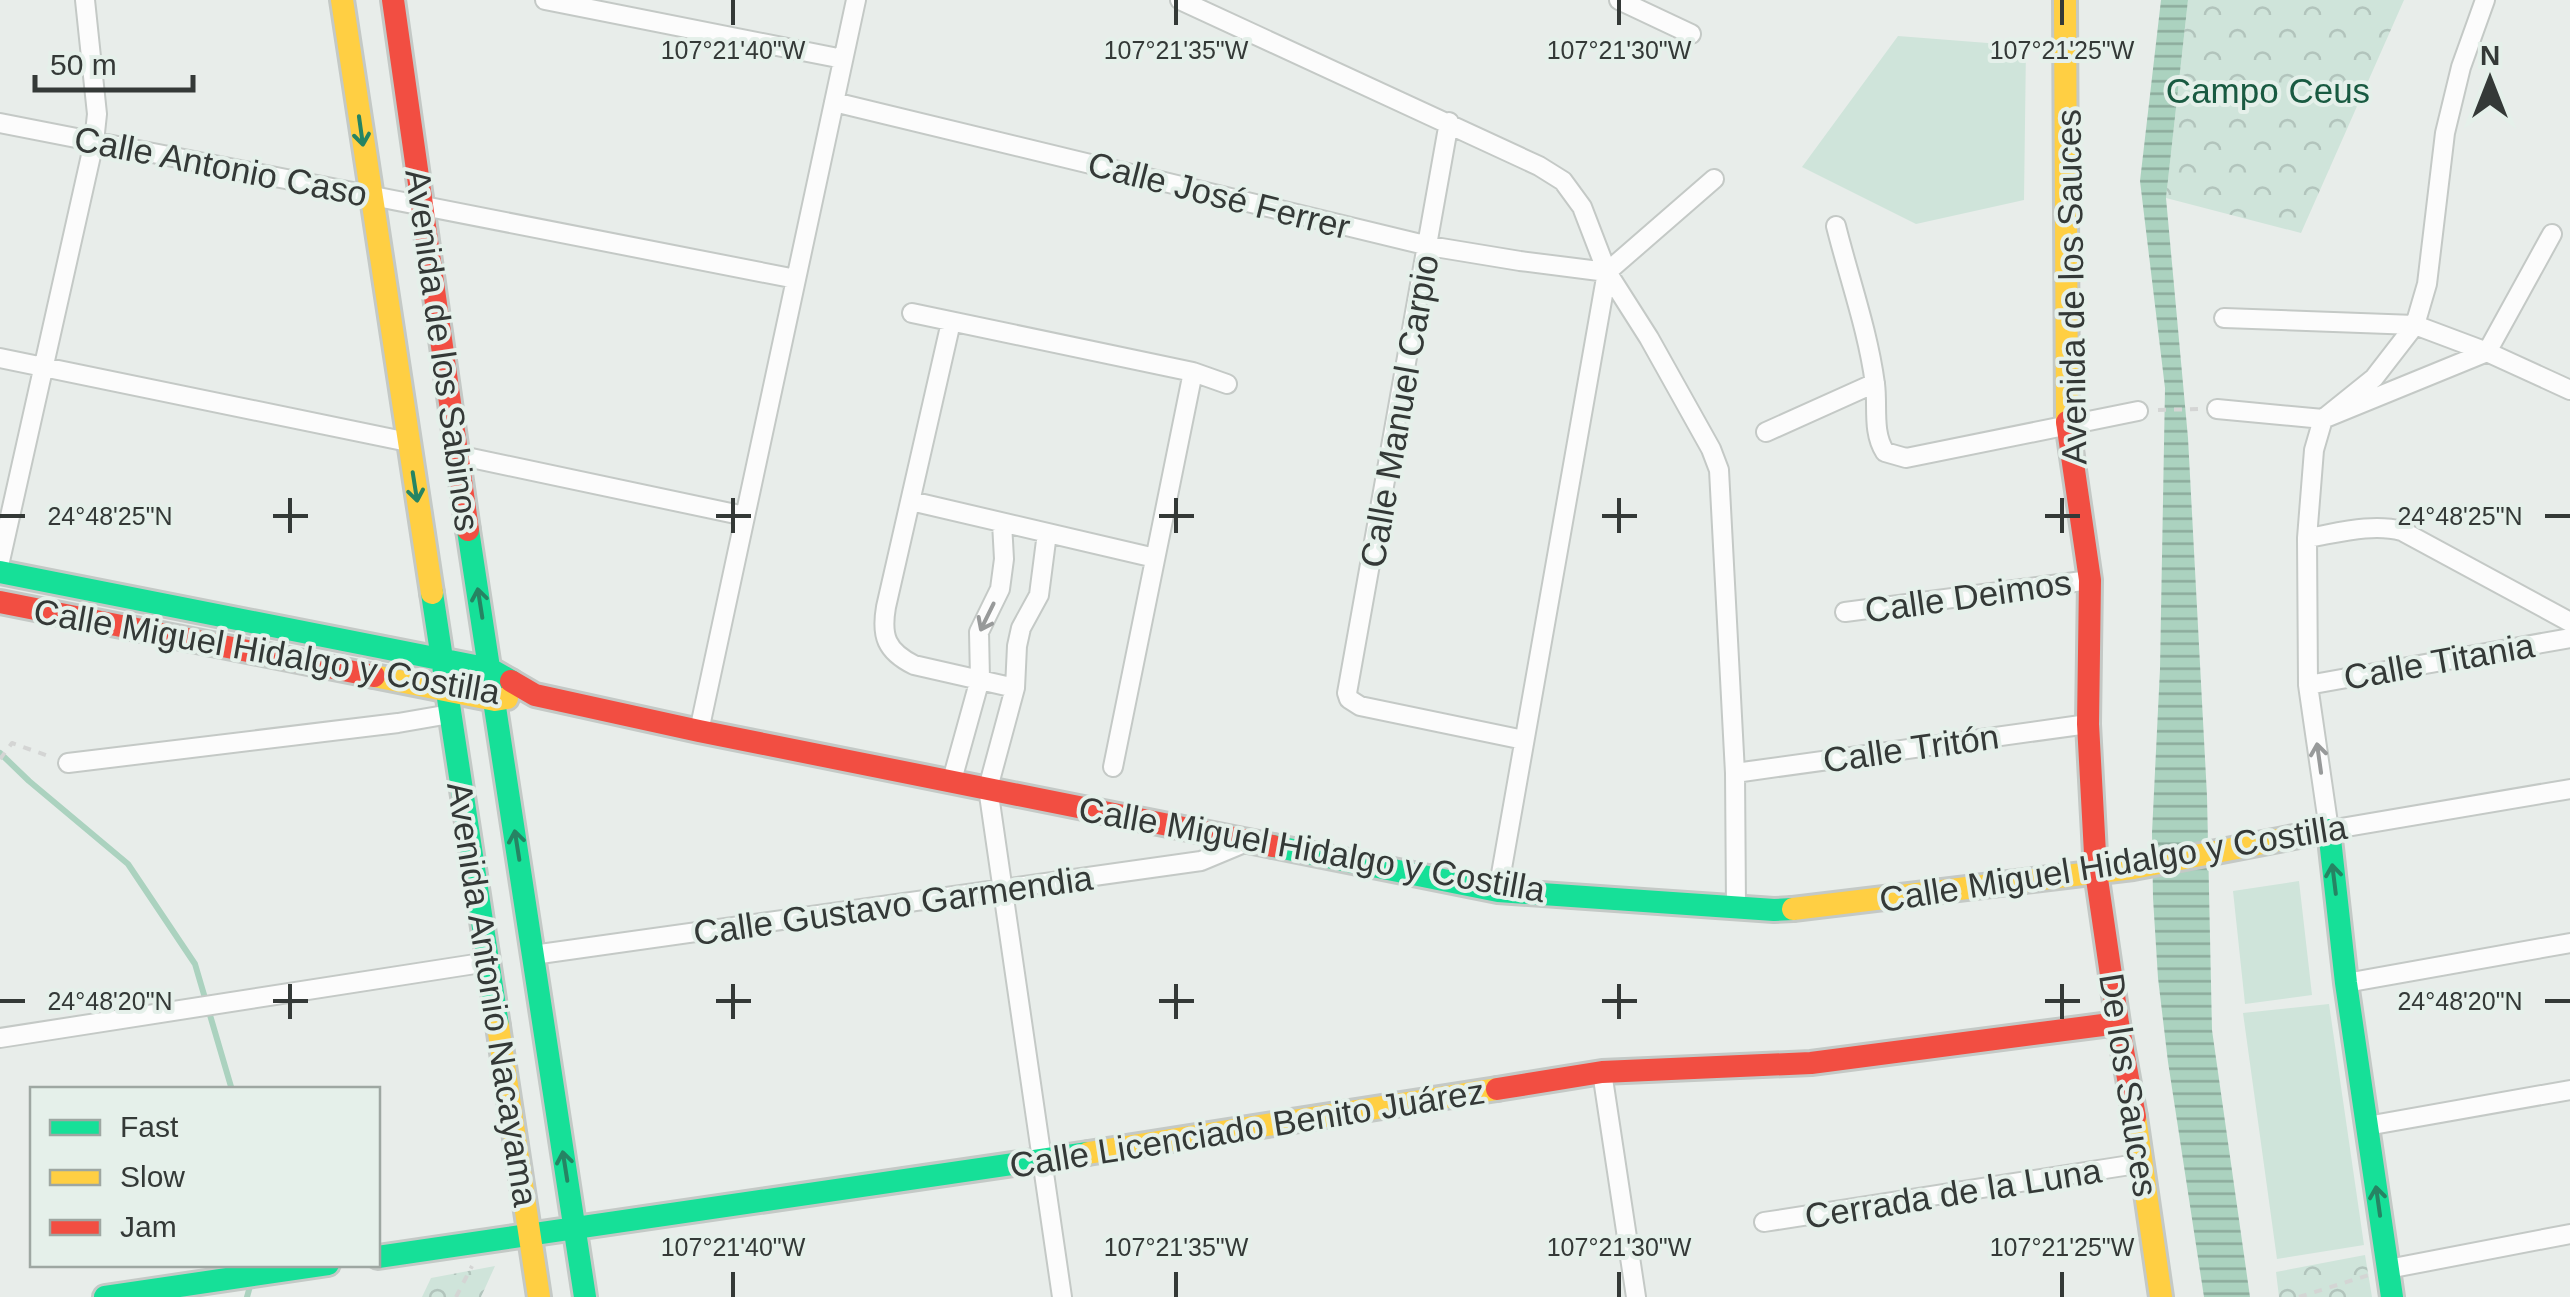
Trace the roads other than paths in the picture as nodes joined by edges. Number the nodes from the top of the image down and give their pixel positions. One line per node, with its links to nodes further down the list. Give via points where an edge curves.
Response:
1 (85, 0): 15 (street)
2 (342, 0): 17 (main road, Avenida de los Sabinos, one-way to 17)
3 (393, 0): 18 (main road, Avenida de los Sabinos)
4 (545, 0): 11 (street)
5 (856, 0): 11 (street)
6 (1180, 0): 13 (street)
7 (1619, 0): 10 (street)
8 (2065, 0): 38 (main road, Avenida de los Sauces)
9 (2485, 0): 27 (street, via 2445,134 2427,284)
10 (1692, 34)
11 (843, 59): 12 (street)
12 (834, 102): 21 (street, Calle José Ferrer); 23 (street)
13 (1449, 122): 21 (street, Calle Manuel Carpio); 22 (street, via 1563,181 1582,207)
14 (0, 123): 15 (street, Calle Antonio Caso)
15 (94, 142): 17 (street, Calle Antonio Caso); 30 (street)
16 (1714, 179): 22 (street)
17 (370, 195): 18 (street, Calle Antonio Caso); 40 (main road, Avenida de los Sabinos)
18 (420, 205): 23 (street, Calle Antonio Caso); 41 (main road, Avenida de los Sabinos)
19 (1836, 226): 32 (street)
20 (2552, 234): 28 (street)
21 (1429, 246): 22 (street, Calle José Ferrer); 66 (street, Calle Manuel Carpio, via 1347,693 1360,706)
22 (1607, 272): 66 (street); 69 (street, via 1719,470)
23 (796, 279): 43 (street)
24 (912, 313): 26 (street)
25 (2224, 318): 27 (street)
26 (951, 322): 31 (street); 42 (street)
27 (2415, 325): 28 (street); 37 (street, via 2374,378)
28 (2488, 352): 34 (street); 37 (street)
29 (0, 358): 30 (street)
30 (44, 367): 40 (street); 48 (street)
31 (1193, 372): 33 (street); 47 (street)
32 (1875, 383): 38 (street, via 1878,441 1897,457); 39 (street)
33 (1227, 384)
34 (2570, 390)
35 (2217, 409): 37 (street)
36 (2138, 410): 38 (street)
37 (2323, 419): 46 (street)
38 (2067, 426): 50 (main road, Avenida de los Sauces)
39 (1766, 432)
40 (408, 442): 55 (main road, Avenida de los Sabinos, one-way to 55)
41 (457, 454): 43 (street); 56 (main road, Avenida de los Sabinos, one-way to 41)
42 (911, 501): 44 (street); 57 (street, via 884,618 887,640 914,664)
43 (745, 516): 65 (street)
44 (1002, 523): 45 (street); 57 (street, one-way to 57, via 1002,574 979,632)
45 (1046, 533): 47 (street); 59 (street, via 1039,595 1019,636)
46 (2307, 538): 53 (street, via 2370,528 2402,531); 58 (street)
47 (1155, 558): 68 (street)
48 (0, 561)
49 (0, 572): 55 (main road, Calle Miguel Hidalgo y Costilla)
50 (2090, 580): 52 (street, Calle Deimos); 64 (main road, Avenida de los Sauces)
51 (0, 602): 60 (main road, Calle Miguel Hidalgo y Costilla)
52 (1845, 612)
53 (2570, 622)
54 (2570, 638): 58 (street, Calle Titania)
55 (441, 659): 56 (main road, Calle Miguel Hidalgo y Costilla); 60 (main road, Avenida de los Sabinos)
56 (490, 669): 61 (main road, Calle Miguel Hidalgo y Costilla); 62 (main road, Avenida de los Sabinos)
57 (980, 679): 59 (street); 70 (street)
58 (2308, 685): 73 (street, one-way to 58)
59 (1015, 688): 71 (street)
60 (446, 690): 62 (main road, Calle Miguel Hidalgo y Costilla); 63 (main road, Avenida Antonio Nacayama)
61 (535, 695): 62 (main road, Calle Miguel Hidalgo y Costilla); 65 (main road, Calle Miguel Hidalgo y Costilla)
62 (494, 700): 80 (main road, Avenida Antonio Nacayama, one-way to 62)
63 (450, 714): 67 (street); 81 (main road, Avenida Antonio Nacayama)
64 (2088, 724): 69 (street, Calle Tritón); 75 (main road, Avenida de los Sauces)
65 (699, 730): 70 (main road, Calle Miguel Hidalgo y Costilla)
66 (1524, 740): 77 (street)
67 (68, 763)
68 (1112, 766)
69 (1735, 773): 78 (street)
70 (952, 780): 71 (main road, Calle Miguel Hidalgo y Costilla)
71 (988, 788): 74 (main road, Calle Miguel Hidalgo y Costilla); 76 (street)
72 (2570, 789): 73 (street, Calle Miguel Hidalgo y Costilla)
73 (2329, 830): 75 (main road, Calle Miguel Hidalgo y Costilla); 82 (main road, one-way to 73)
74 (1249, 841): 76 (street, Calle Gustavo Garmendia, via 1201,860); 77 (main road, Calle Miguel Hidalgo y Costilla)
75 (2096, 872): 78 (main road, Calle Miguel Hidalgo y Costilla, via 1808,908); 83 (main road, De los Sauces)
76 (1002, 890): 80 (street, Calle Gustavo Garmendia); 88 (street)
77 (1498, 890): 78 (main road, Calle Miguel Hidalgo y Costilla)
78 (1736, 906)
79 (2570, 943): 82 (street)
80 (533, 954): 91 (main road, Avenida Antonio Nacayama, one-way to 80)
81 (488, 962): 84 (street); 93 (main road, Avenida Antonio Nacayama)
82 (2346, 983): 87 (main road)
83 (2118, 1023): 85 (main road, Calle Licenciado Benito Juárez, via 1811,1063); 89 (main road, De los Sauces)
84 (0, 1038)
85 (1602, 1072): 88 (main road, Calle Licenciado Benito Juárez); 101 (street)
86 (2570, 1090): 87 (street)
87 (2367, 1126): 96 (main road, one-way to 87)
88 (1042, 1160): 91 (main road, Calle Licenciado Benito Juárez); 100 (street)
89 (2143, 1164): 90 (street, Cerrada de la Luna); 102 (main road, De los Sauces)
90 (1764, 1222)
91 (575, 1228): 93 (main road, Calle Licenciado Benito Juárez); 99 (main road, Avenida Antonio Nacayama)
92 (2570, 1234): 96 (street)
93 (530, 1235): 94 (main road, Calle Licenciado Benito Juárez); 98 (main road, Avenida Antonio Nacayama)
94 (380, 1257)
95 (308, 1267): 97 (main road)
96 (2388, 1269): 103 (main road)
97 (105, 1297)
98 (539, 1297)
99 (585, 1297)
100 (1062, 1297)
101 (1636, 1297)
102 (2161, 1297)
103 (2392, 1297)

